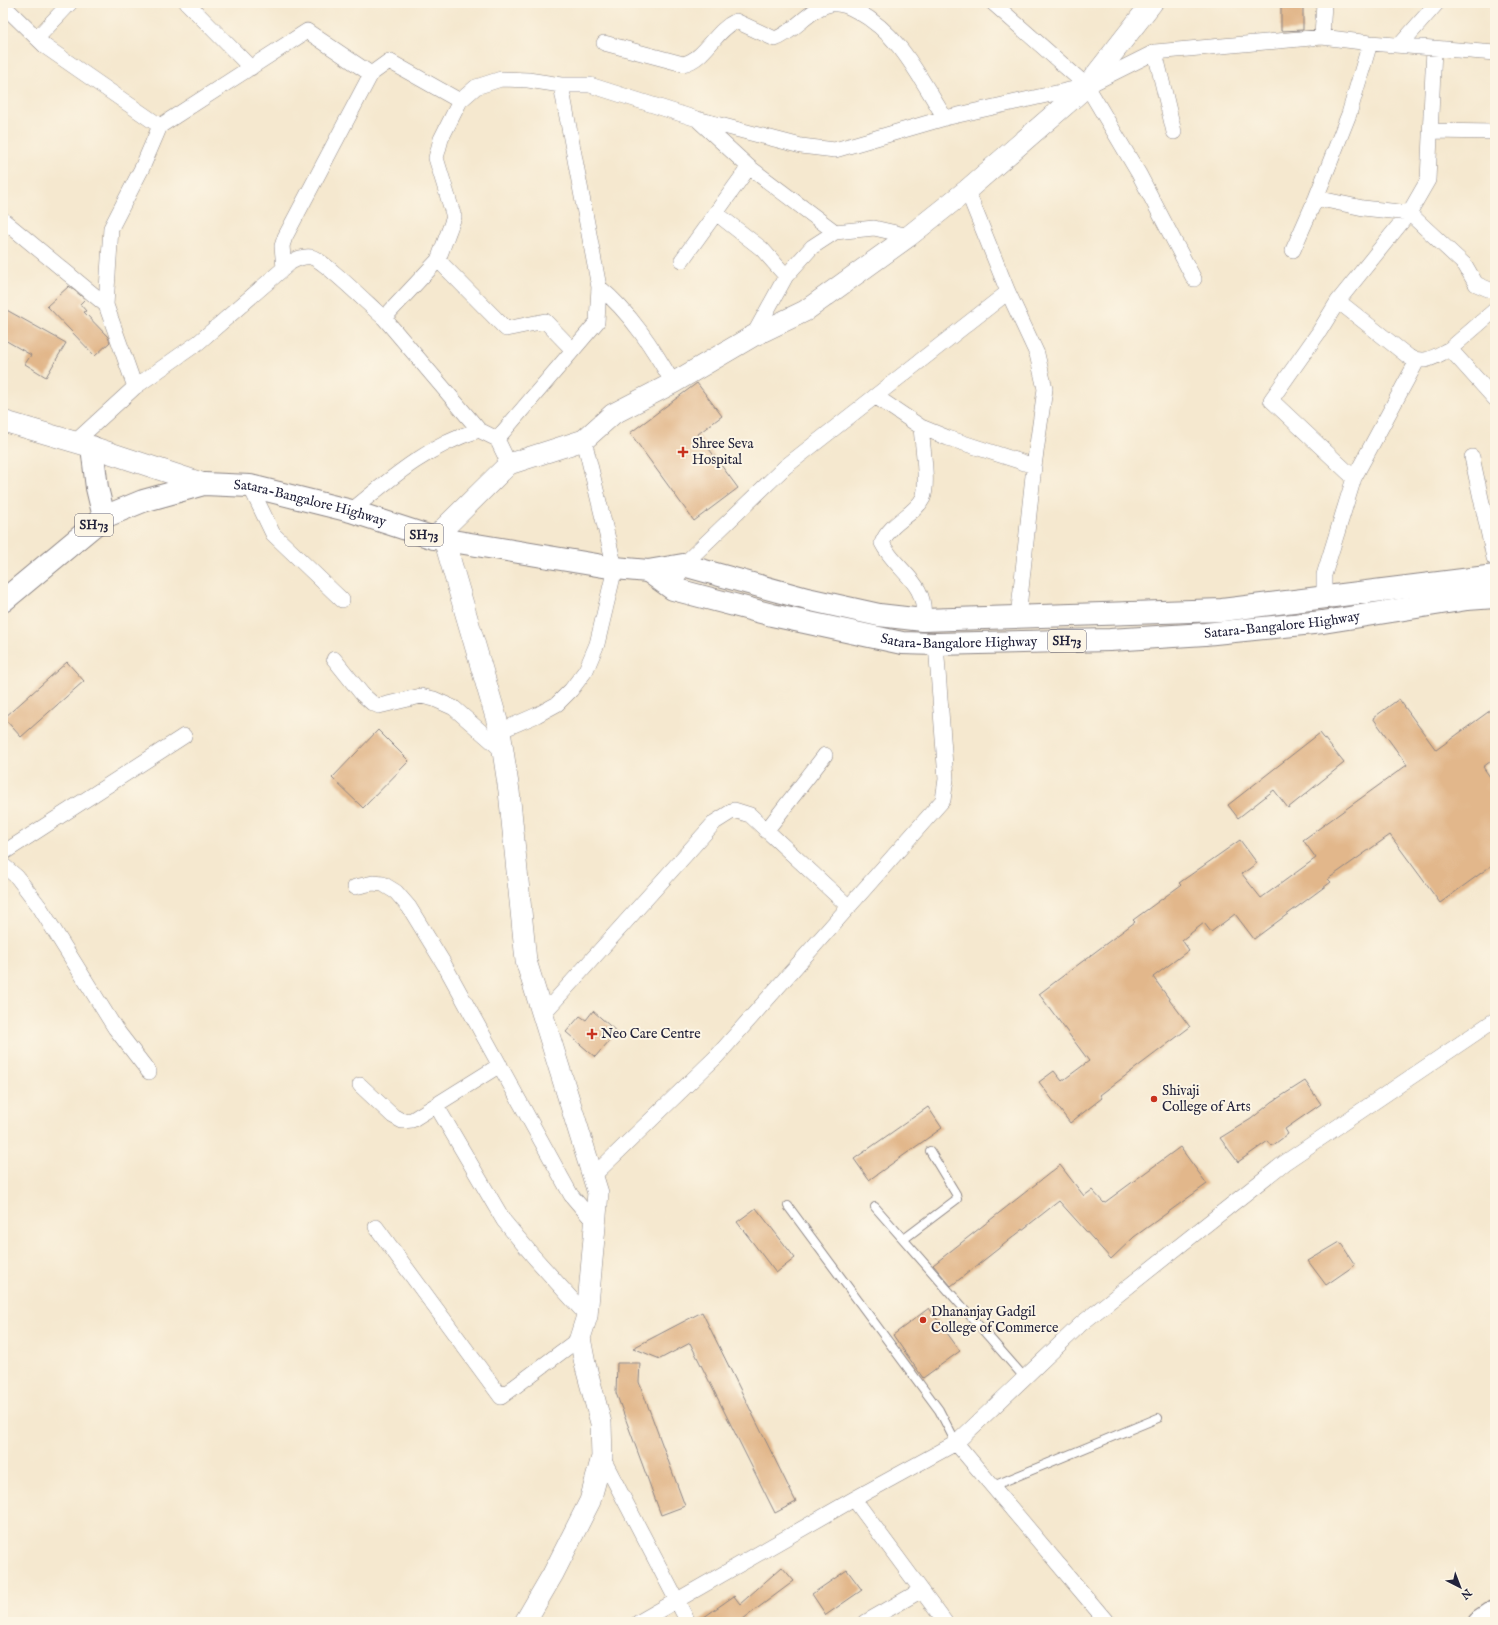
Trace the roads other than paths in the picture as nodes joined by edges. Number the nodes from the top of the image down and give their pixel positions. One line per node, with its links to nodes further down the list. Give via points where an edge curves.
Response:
1 (70, 3): 9 (street)
2 (187, 3): 16 (street)
3 (993, 3): 19 (street)
4 (1152, 3): 19 (street)
5 (1324, 3): 8 (street)
6 (1437, 3): 12 (street)
7 (3, 5): 9 (street)
8 (1322, 37): 11 (street); 14 (street)
9 (37, 38): 23 (street, via 46,47)
10 (604, 43): 21 (street, via 683,64 691,63 727,25 736,21 775,38 785,35 818,10 831,4 847,6 886,31 907,57)
11 (1370, 43): 12 (street); 29 (street, via 1349,114)
12 (1400, 45): 13 (street)
13 (1434, 49): 15 (street); 24 (street)
14 (1155, 52): 19 (street); 25 (street)
15 (1495, 53)
16 (251, 68): 17 (street, via 307,32); 23 (street)
17 (371, 74): 20 (street, via 389,61); 38 (street, via 285,237 282,246)
18 (561, 85): 20 (street, via 501,79 476,86); 22 (street, via 590,85); 41 (street)
19 (1087, 86): 21 (street); 28 (street); 40 (street, via 1139,174)
20 (460, 101): 36 (street, via 441,140 436,158 454,217)
21 (944, 118): 22 (street, via 834,150 801,146)
22 (697, 119): 27 (street)
23 (160, 126): 45 (street, via 111,228)
24 (1431, 131): 26 (street); 31 (street, via 1428,180)
25 (1174, 132)
26 (1495, 132)
27 (749, 167): 30 (street); 33 (street)
28 (967, 190): 34 (street); 42 (street)
29 (1316, 198): 31 (street); 35 (street)
30 (716, 213): 37 (street); 39 (street, via 762,249)
31 (1409, 214): 43 (street, via 1465,265 1476,284); 44 (street)
32 (3, 220): 45 (street)
33 (835, 232): 34 (street, via 874,228); 39 (street, via 812,247)
34 (909, 236): 48 (street, via 805,311)
35 (1293, 250)
36 (438, 260): 47 (street); 50 (street, via 506,329 545,321)
37 (682, 260)
38 (284, 268): 47 (street, via 302,257 312,257); 53 (street, via 199,342)
39 (786, 276): 48 (street)
40 (1194, 279)
41 (599, 287): 50 (street, via 597,322); 52 (street, via 614,299)
42 (1008, 292): 54 (street); 64 (street, via 1037,354 1045,389)
43 (1495, 292)
44 (1338, 301): 51 (street); 65 (street, via 1271,400)
45 (106, 305): 53 (street)
46 (1495, 310): 49 (street)
47 (384, 318): 58 (street)
48 (753, 336): 52 (street)
49 (1450, 349): 51 (street, via 1425,361); 55 (street)
50 (573, 350): 59 (street)
51 (1417, 361): 65 (street)
52 (673, 383): 60 (street, via 613,414)
53 (135, 387): 61 (street)
54 (875, 396): 57 (street); 71 (street, via 785,467)
55 (1495, 399)
56 (3, 421): 61 (street)
57 (921, 427): 64 (street); 81 (street, via 925,488 922,498 885,534 882,543 887,553 913,580 922,595 925,607)
58 (479, 430): 59 (street); 68 (street, via 429,452 388,479)
59 (497, 439): 63 (street)
60 (584, 440): 63 (street); 73 (street)
61 (84, 444): 66 (street); 69 (main road)
62 (1472, 457): 72 (street)
63 (509, 464): 70 (street)
64 (1034, 466): 80 (street)
65 (1354, 478): 77 (street, via 1324,575)
66 (204, 484): 67 (main road, Satara-Bangalore Highway / SH73); 69 (main road, Satara-Bangalore Highway / SH73, via 143,501)
67 (250, 486): 68 (main road, Satara-Bangalore Highway / SH73); 78 (street, via 273,534)
68 (351, 511): 70 (main road, Satara-Bangalore Highway / SH73)
69 (104, 517): 79 (main road, Satara-Bangalore Highway / SH73)
70 (439, 538): 73 (main road, Satara-Bangalore Highway / SH73); 85 (street)
71 (683, 564): 74 (main road, Satara-Bangalore Highway / SH73); 75 (street); 81 (main road, Satara-Bangalore Highway / SH73, via 807,599 879,615)
72 (1491, 567): 77 (main road, Satara-Bangalore Highway / SH73)
73 (615, 568): 74 (main road, Satara-Bangalore Highway / SH73); 85 (street, via 596,644 582,675 557,704 537,715)
74 (648, 571): 75 (main road, Satara-Bangalore Highway / SH73)
75 (673, 589): 82 (main road, Satara-Bangalore Highway / SH73, via 867,637 902,644)
76 (1495, 597): 82 (main road, Satara-Bangalore Highway / SH73, via 1467,599 1323,622 1205,634 1110,640)
77 (1324, 598): 80 (main road, Satara-Bangalore Highway / SH73, via 1222,610)
78 (342, 600)
79 (3, 601)
80 (1018, 618): 81 (main road, Satara-Bangalore Highway / SH73)
81 (923, 620)
82 (936, 644): 91 (street, via 946,779 943,800)
83 (334, 659): 85 (street, via 372,704 379,706 421,696 434,699 454,708)
84 (184, 736): 88 (street)
85 (502, 741): 92 (street, via 526,961)
86 (826, 755): 87 (street)
87 (766, 831): 91 (street); 92 (street, via 750,815 742,811 734,810 715,822)
88 (3, 853)
89 (3, 865): 95 (street, via 17,877 39,906 115,1028)
90 (355, 887): 94 (street, via 373,883 383,884 396,892 409,907)
91 (849, 907): 99 (street, via 717,1056)
92 (543, 1014): 99 (street)
93 (1495, 1020): 107 (street, via 1284,1163 1081,1324)
94 (500, 1065): 97 (street); 102 (street, via 571,1194)
95 (149, 1072)
96 (360, 1085): 97 (street, via 392,1116 402,1121 412,1120)
97 (436, 1106): 105 (street, via 504,1221)
98 (930, 1151): 104 (lane, via 957,1199)
99 (593, 1176): 102 (street, via 598,1193)
100 (788, 1206): 109 (lane, via 939,1410)
101 (875, 1207): 104 (lane)
102 (594, 1222): 105 (street)
103 (376, 1227): 106 (street, via 501,1397)
104 (904, 1239): 107 (lane)
105 (587, 1316): 106 (street)
106 (580, 1338): 110 (street, via 601,1422)
107 (1024, 1377): 109 (street)
108 (1158, 1418): 111 (lane)
109 (956, 1443): 111 (street); 112 (street)
110 (602, 1458): 114 (street); 116 (street, via 590,1501)
111 (993, 1486): 121 (street)
112 (854, 1498): 113 (street); 114 (street)
113 (920, 1591): 119 (street); 120 (street)
114 (676, 1601): 117 (street); 118 (street)
115 (1495, 1611): 122 (main road)
116 (525, 1622)
117 (639, 1622)
118 (688, 1622)
119 (866, 1622)
120 (945, 1622)
121 (1107, 1622)
122 (1479, 1622)

